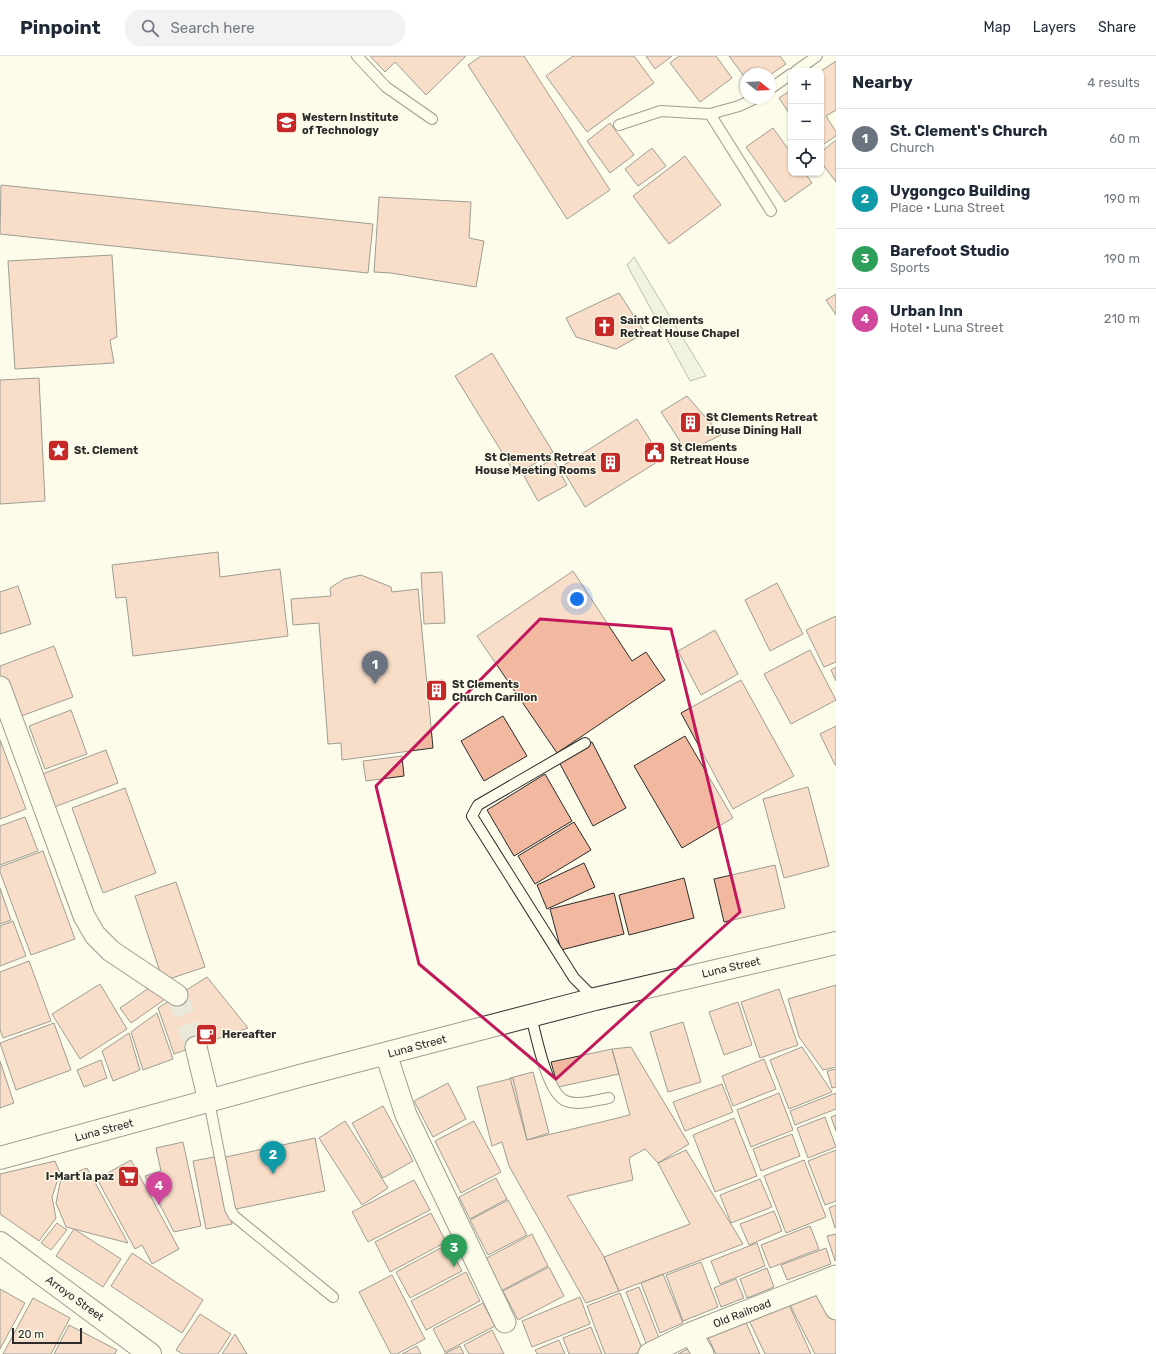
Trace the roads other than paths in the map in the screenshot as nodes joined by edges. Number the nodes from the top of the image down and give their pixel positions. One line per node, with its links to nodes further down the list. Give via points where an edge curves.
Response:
1 (357, 56): 8 (lane, via 386,87)
2 (817, 56): 3 (lane)
3 (800, 68)
4 (788, 76): 5 (lane)
5 (776, 85)
6 (743, 104): 7 (lane)
7 (710, 114): 9 (lane, via 662,111); 10 (lane)
8 (432, 120)
9 (618, 125)
10 (771, 211)
11 (0, 687): 14 (street, via 84,916 95,935 110,951)
12 (585, 743): 15 (lane, via 478,805 472,816 574,978)
13 (836, 943): 15 (main road, Luna Street)
14 (177, 995)
15 (595, 999): 16 (main road, Luna Street)
16 (531, 1016): 18 (main road, Luna Street); 19 (lane, via 546,1070 556,1093 564,1101 575,1103)
17 (196, 1047): 20 (street)
18 (386, 1054): 20 (main road, Luna Street); 26 (street, via 406,1115)
19 (609, 1098)
20 (209, 1101): 21 (main road, Luna Street); 24 (lane, via 230,1209 234,1216)
21 (0, 1158)
22 (0, 1243): 28 (main road, Arroyo Street)
23 (828, 1279): 25 (street); 27 (street, Old Railroad)
24 (333, 1297)
25 (836, 1309)
26 (505, 1322)
27 (690, 1333): 29 (street, Old Railroad); 30 (street)
28 (150, 1354)
29 (649, 1354)
30 (703, 1354)

